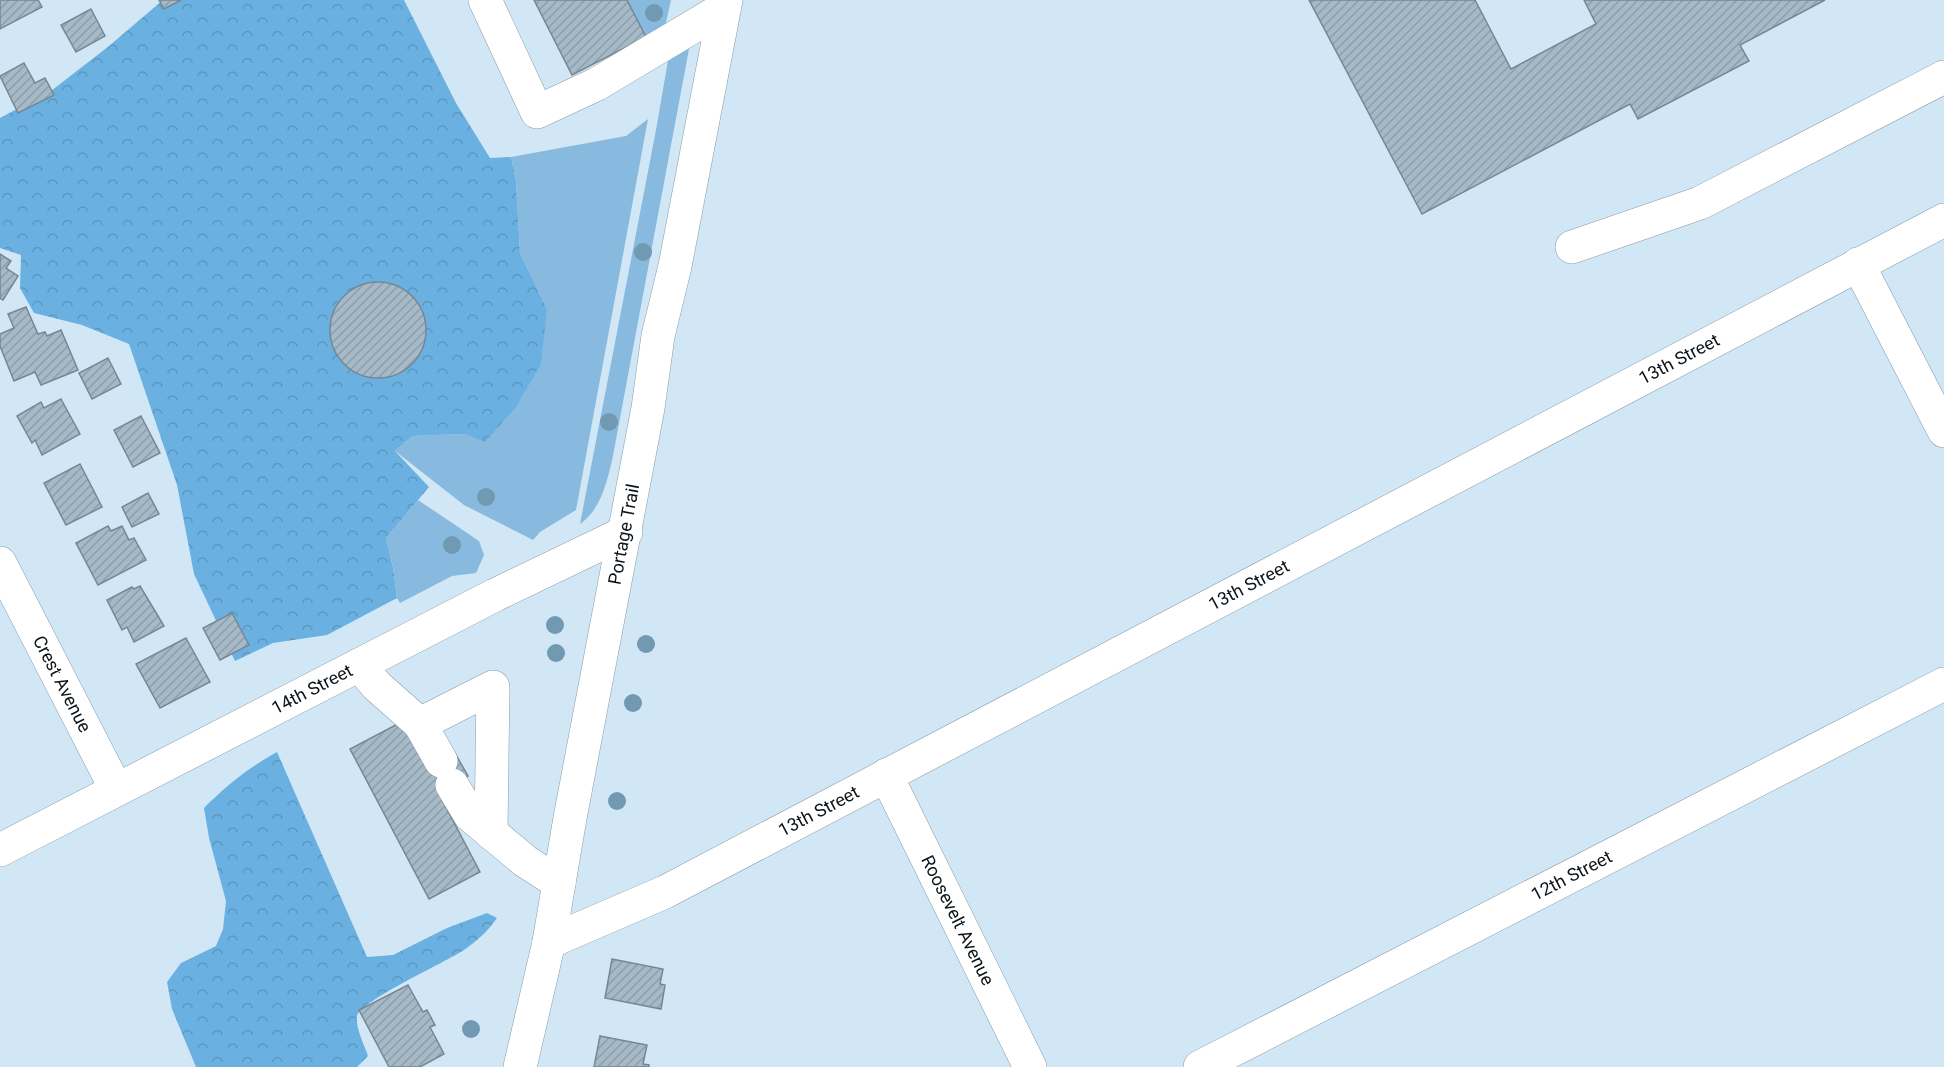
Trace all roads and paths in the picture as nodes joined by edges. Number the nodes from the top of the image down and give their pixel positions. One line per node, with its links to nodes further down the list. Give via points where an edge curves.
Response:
1 (485, 0): 2 (street, via 537,112 597,84)
2 (725, 4): 8 (street, Portage Trail, via 658,336)
3 (1944, 77): 5 (street, via 1700,203)
4 (1944, 220): 6 (street, 13th Street)
5 (1572, 247)
6 (1858, 264): 7 (street); 13 (street, 13th Street)
7 (1944, 431)
8 (626, 532): 10 (street, 14th Street); 17 (street, Portage Trail)
9 (5, 572): 14 (street, Crest Avenue)
10 (359, 665): 12 (street); 14 (street, 14th Street)
11 (1944, 684): 21 (street, 12th Street)
12 (420, 724): 15 (street, via 470,815); 15 (street, via 493,687)
13 (886, 775): 18 (street, 13th Street, via 665,892); 20 (street, Roosevelt Avenue)
14 (116, 789): 16 (street, 14th Street)
15 (491, 833): 17 (street)
16 (0, 850)
17 (559, 883): 18 (street, Portage Trail)
18 (549, 942): 19 (street, Portage Trail)
19 (520, 1067)
20 (1030, 1067)
21 (1200, 1067)

